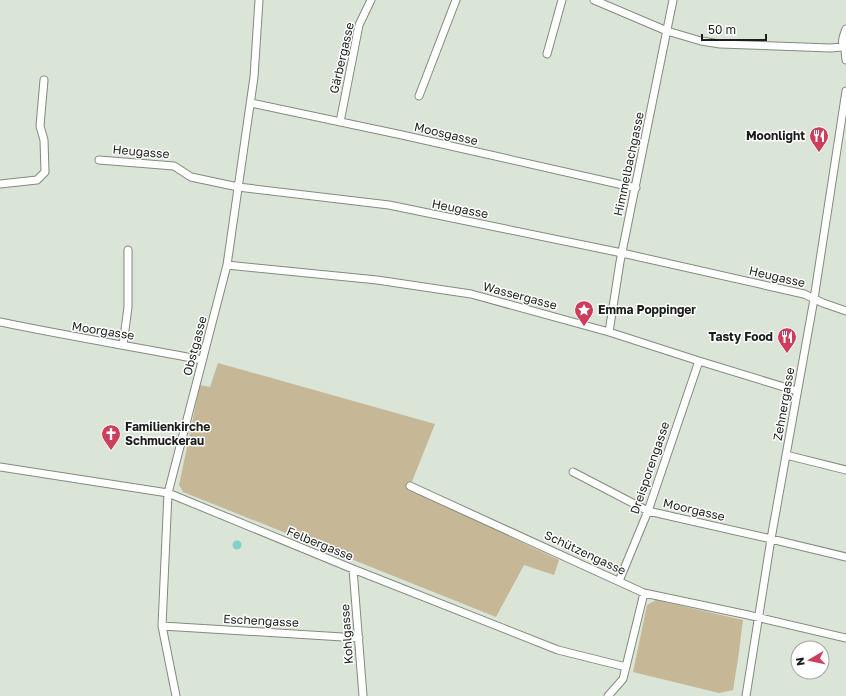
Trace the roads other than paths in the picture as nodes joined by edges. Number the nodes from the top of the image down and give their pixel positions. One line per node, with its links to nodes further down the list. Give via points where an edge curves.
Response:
1 (259, 0): 15 (street, Obstgasse)
2 (371, 0): 16 (street, Gärbergasse, via 359,25)
3 (456, 0): 14 (street)
4 (562, 0): 10 (street)
5 (594, 0): 8 (street)
6 (673, 0): 8 (street, Himmelbachgasse)
7 (846, 29): 9 (street, via 843,39)
8 (667, 31): 9 (street, via 720,44); 20 (street, Himmelbachgasse)
9 (845, 49): 11 (street)
10 (547, 54)
11 (846, 60)
12 (44, 80): 18 (street, via 40,126 44,140 45,172 37,180)
13 (846, 91): 24 (street, Zehnergasse)
14 (419, 96)
15 (251, 103): 16 (street, Moosgasse); 19 (street, Obstgasse)
16 (340, 122): 20 (street, Moosgasse)
17 (99, 160): 19 (street, Heugasse, via 174,166 191,177)
18 (0, 184)
19 (238, 187): 22 (street, Heugasse, via 389,205); 23 (street, Obstgasse)
20 (636, 188): 22 (street, Himmelbachgasse)
21 (128, 250): 28 (street, via 128,307)
22 (622, 253): 24 (street, Heugasse, via 804,294); 27 (street, Himmelbachgasse)
23 (227, 265): 27 (street, Wassergasse, via 377,280 471,294); 29 (street, Obstgasse)
24 (814, 299): 25 (street, Heugasse); 31 (street, Zehnergasse)
25 (846, 311)
26 (0, 322): 28 (street, Moorgasse)
27 (609, 332): 30 (street, Wassergasse)
28 (123, 345): 29 (street, Moorgasse)
29 (202, 360): 37 (street, Obstgasse)
30 (699, 362): 31 (street, Wassergasse); 38 (street, Dreisporengasse)
31 (797, 391): 32 (street, Zehnergasse)
32 (786, 455): 34 (street); 39 (street, Zehnergasse)
33 (0, 467): 37 (street, Felbergasse)
34 (846, 470)
35 (573, 472): 38 (street, Moorgasse)
36 (410, 486): 42 (street, Schützengasse)
37 (168, 493): 41 (street, Felbergasse); 45 (street, Obstgasse)
38 (648, 511): 39 (street, Moorgasse); 42 (street, Dreisporengasse)
39 (771, 539): 40 (street, Moorgasse); 44 (street, Zehnergasse)
40 (846, 557)
41 (353, 569): 46 (street, Kohlgasse); 48 (street, Felbergasse, via 558,650)
42 (619, 581): 43 (street, Schützengasse)
43 (644, 593): 44 (street, Schützengasse); 48 (street)
44 (758, 618): 47 (street, Schützengasse); 52 (street, Zehnergasse)
45 (162, 626): 46 (street, Eschengasse); 49 (street, Obstgasse)
46 (359, 638): 50 (street, Kohlgasse)
47 (846, 638)
48 (626, 667): 51 (street, via 623,679)
49 (176, 696)
50 (363, 696)
51 (608, 696)
52 (746, 696)

